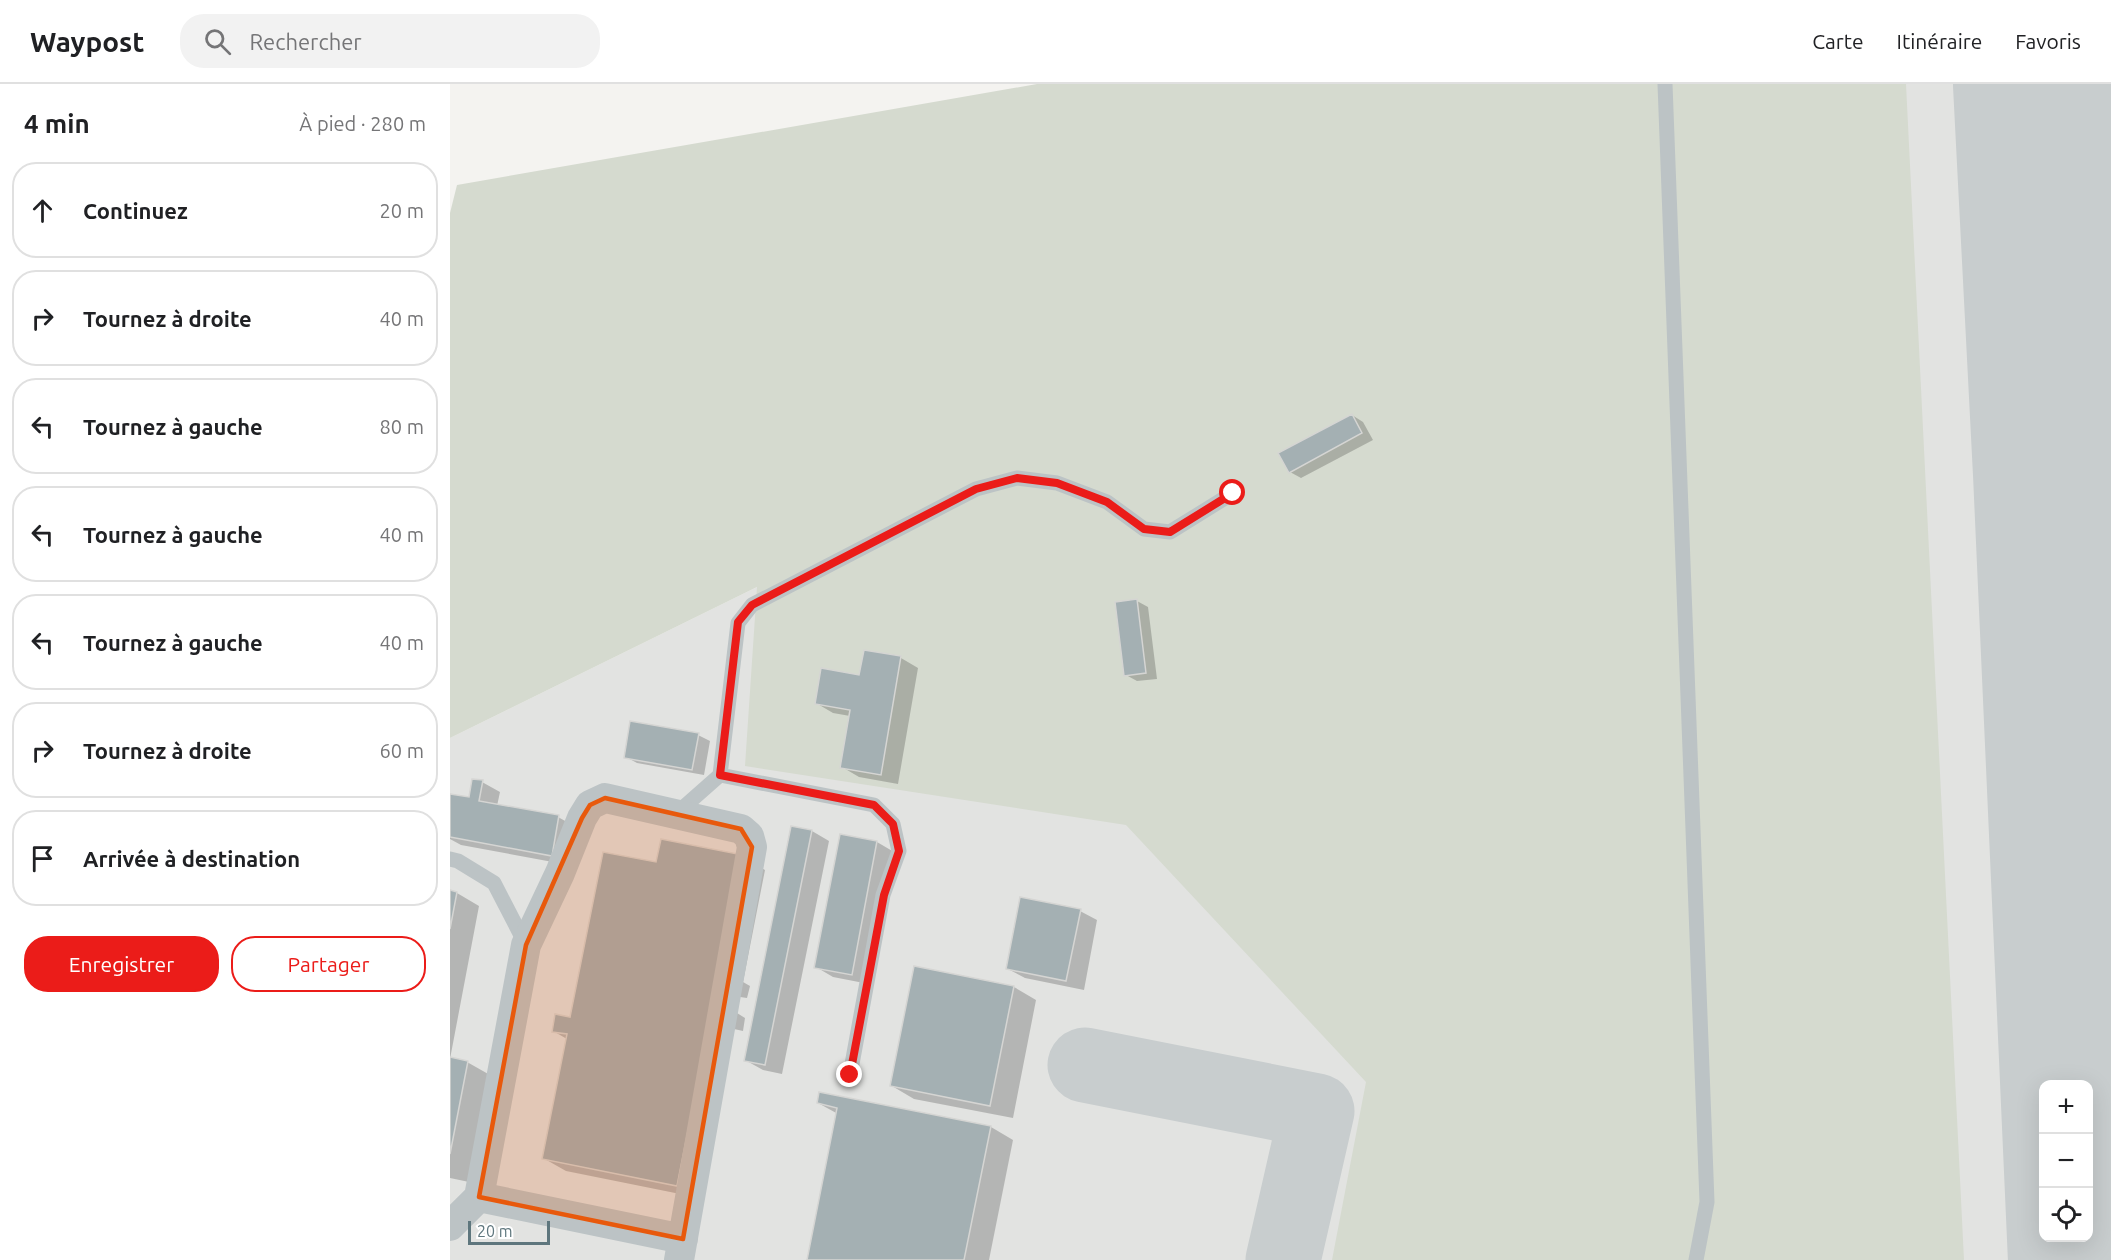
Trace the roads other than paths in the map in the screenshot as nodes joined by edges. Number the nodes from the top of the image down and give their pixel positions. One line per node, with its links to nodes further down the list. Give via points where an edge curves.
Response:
1 (1665, 84): 11 (lane, via 1707,1190)
2 (1233, 493): 3 (lane, via 1170,532 1144,529 1107,502 1057,483 1017,478 976,489 752,605 738,622)
3 (720, 775): 4 (lane); 7 (lane, via 874,805 893,824 899,851 884,895)
4 (677, 813): 6 (street, via 605,798 590,805); 10 (street, via 741,829 749,836 752,847)
5 (450, 859): 6 (lane, via 494,883)
6 (526, 945): 8 (street)
7 (850, 1075)
8 (479, 1197): 9 (street); 10 (street)
9 (450, 1226)
10 (681, 1250)
11 (1696, 1260)

